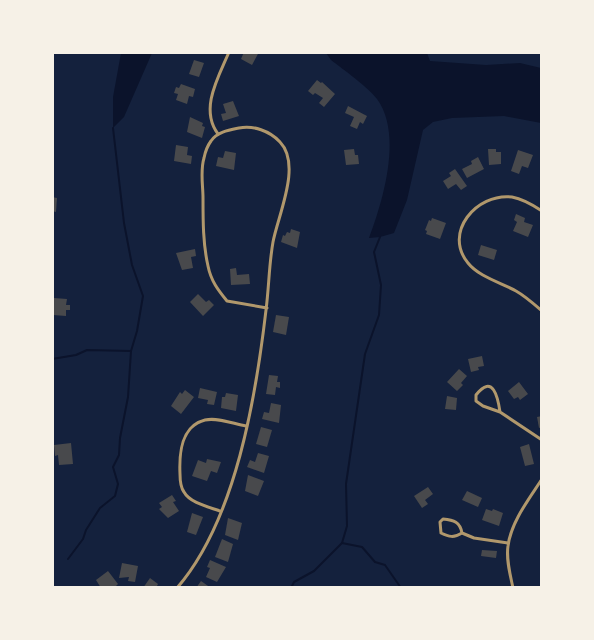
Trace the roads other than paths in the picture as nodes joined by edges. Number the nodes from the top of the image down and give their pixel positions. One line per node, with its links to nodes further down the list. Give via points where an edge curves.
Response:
1 (229, 52): 2 (street, via 210,101)
2 (218, 134): 4 (street, via 204,158 202,176 208,266 215,286 228,301); 4 (street, via 244,127 264,130 286,150 290,175 273,243)
3 (542, 211): 5 (street, via 512,197 478,204 466,217 460,249 469,265 519,292)
4 (267, 308): 7 (street)
5 (542, 311)
6 (500, 412): 6 (street, via 492,387 481,389 476,401); 8 (street)
7 (246, 426): 10 (street); 10 (street, via 207,420 186,434 181,447 184,492 195,502)
8 (542, 440)
9 (542, 479): 12 (street, via 523,508)
10 (220, 511): 13 (street, via 195,564)
11 (462, 533): 11 (street, via 457,522 440,522 441,533 456,537); 12 (street)
12 (508, 543): 14 (street)
13 (177, 588)
14 (513, 588)

